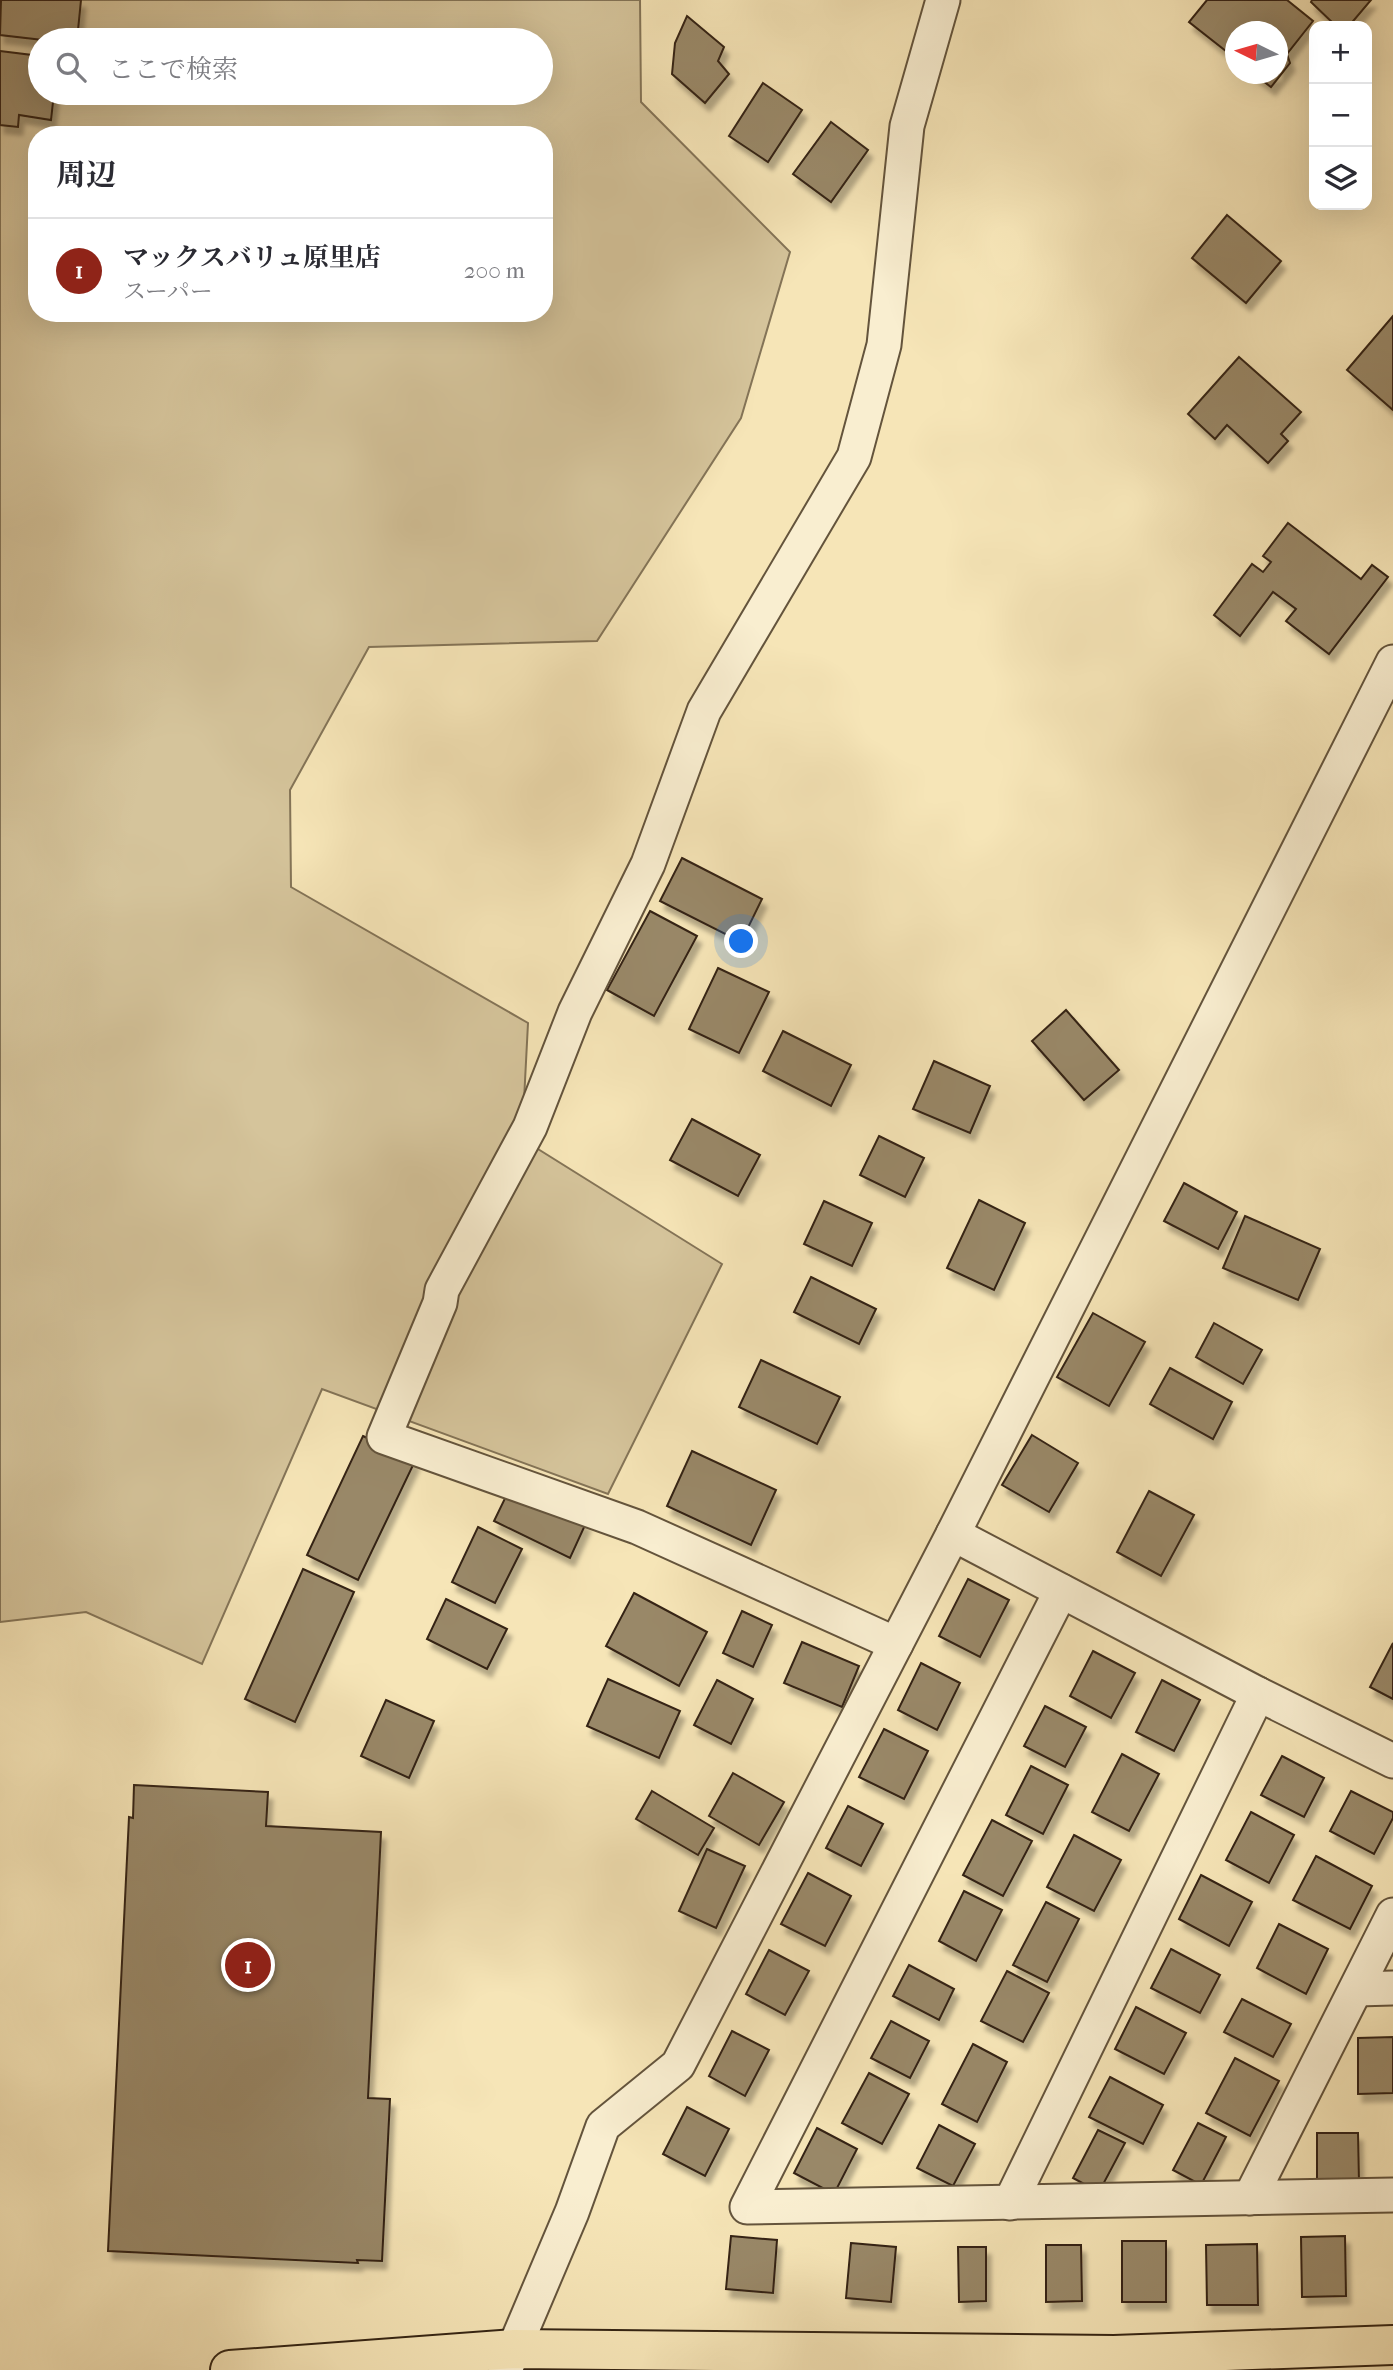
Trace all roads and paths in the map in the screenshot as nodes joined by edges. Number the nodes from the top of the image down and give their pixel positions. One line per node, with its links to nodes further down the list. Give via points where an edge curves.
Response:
1 (943, 0): 5 (street, via 907,126 884,345 854,457 704,711 648,864 575,1013 530,1127 442,1290 384,1437 637,1527)
2 (1393, 662): 3 (street)
3 (953, 1534): 4 (street); 5 (street)
4 (1061, 1591): 6 (street); 13 (street, via 747,2207)
5 (896, 1644): 15 (street, via 678,2065 603,2126)
6 (1258, 1694): 7 (street); 13 (street)
7 (1393, 1762)
8 (1393, 1915): 10 (street)
9 (1393, 1988): 10 (street)
10 (1357, 1989): 12 (street)
11 (1393, 2195): 12 (street)
12 (1250, 2198): 13 (street)
13 (1010, 2203)
14 (1393, 2345): 16 (highway)
15 (510, 2360): 16 (highway); 17 (highway)
16 (1114, 2363)
17 (230, 2370)

